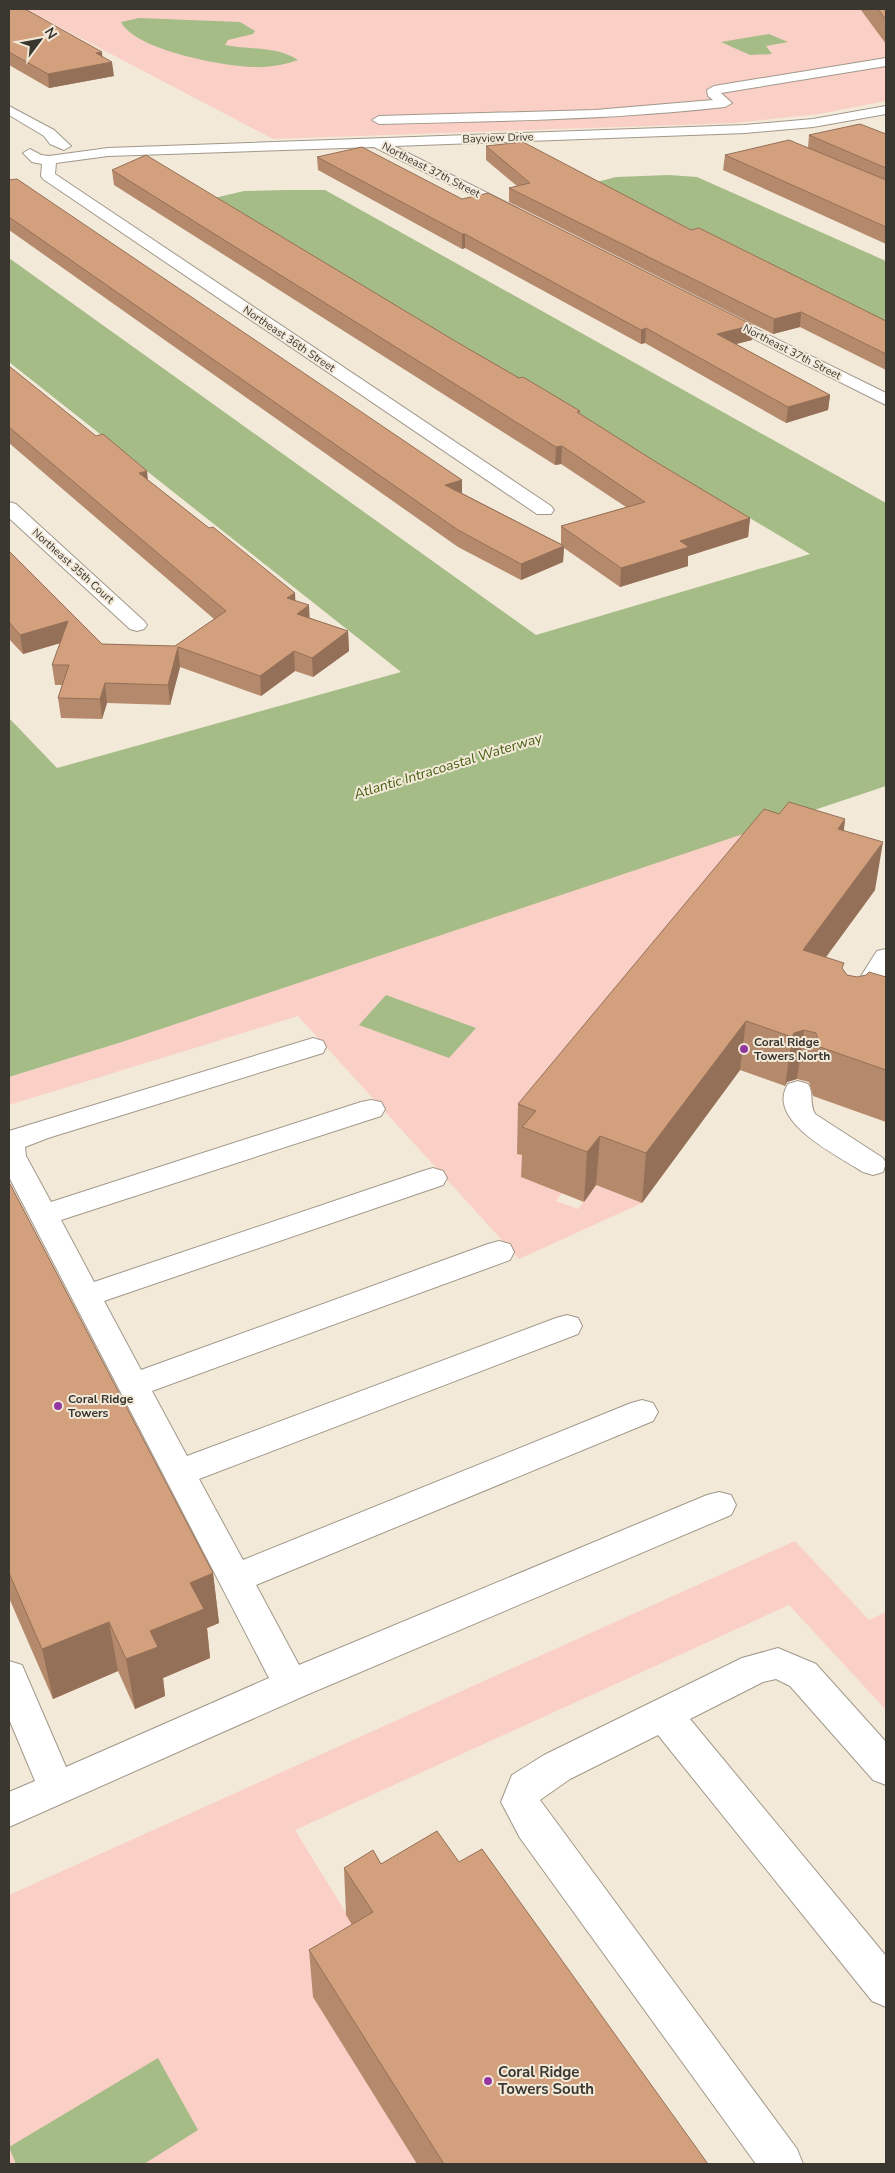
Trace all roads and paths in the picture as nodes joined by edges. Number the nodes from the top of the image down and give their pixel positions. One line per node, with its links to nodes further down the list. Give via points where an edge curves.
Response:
1 (886, 62): 3 (street, via 714,90 715,96)
2 (741, 101): 3 (street)
3 (725, 103): 6 (street, via 617,114)
4 (9, 110): 7 (street)
5 (886, 110): 8 (street, Bayview Drive, via 813,123)
6 (379, 120)
7 (39, 129): 11 (street); 13 (street)
8 (745, 129): 9 (street, Bayview Drive); 10 (street)
9 (377, 142): 11 (street, Bayview Drive, via 108,152); 14 (street, Northeast 37th Street)
10 (773, 142)
11 (70, 150): 13 (street, Bayview Drive)
12 (16, 154): 13 (street, Bayview Drive)
13 (40, 154): 18 (street, Northeast 36th Street, via 48,176)
14 (531, 220)
15 (708, 310): 16 (street, Northeast 37th Street)
16 (886, 400)
17 (9, 508): 19 (street, Northeast 35th Court)
18 (544, 510)
19 (137, 625)
20 (886, 957): 21 (street)
21 (849, 1016)
22 (313, 1047): 27 (street, via 19,1138 11,1144 12,1156)
23 (798, 1090): 25 (street, via 796,1104 805,1120)
24 (371, 1109): 27 (street)
25 (873, 1165)
26 (433, 1178): 29 (street)
27 (43, 1215): 29 (street)
28 (499, 1252): 31 (street)
29 (86, 1296): 31 (street)
30 (567, 1326): 33 (street)
31 (133, 1385): 33 (street)
32 (642, 1412): 35 (street)
33 (179, 1473): 35 (street)
34 (719, 1505): 37 (street)
35 (234, 1578): 37 (street)
36 (9, 1676): 40 (street)
37 (291, 1685): 40 (street)
38 (664, 1714): 39 (street, via 754,1669 778,1663 802,1675); 42 (street); 43 (street, via 524,1787 520,1802 534,1826)
39 (886, 1768)
40 (57, 1789): 41 (street)
41 (9, 1810)
42 (886, 1987)
43 (782, 2164)

